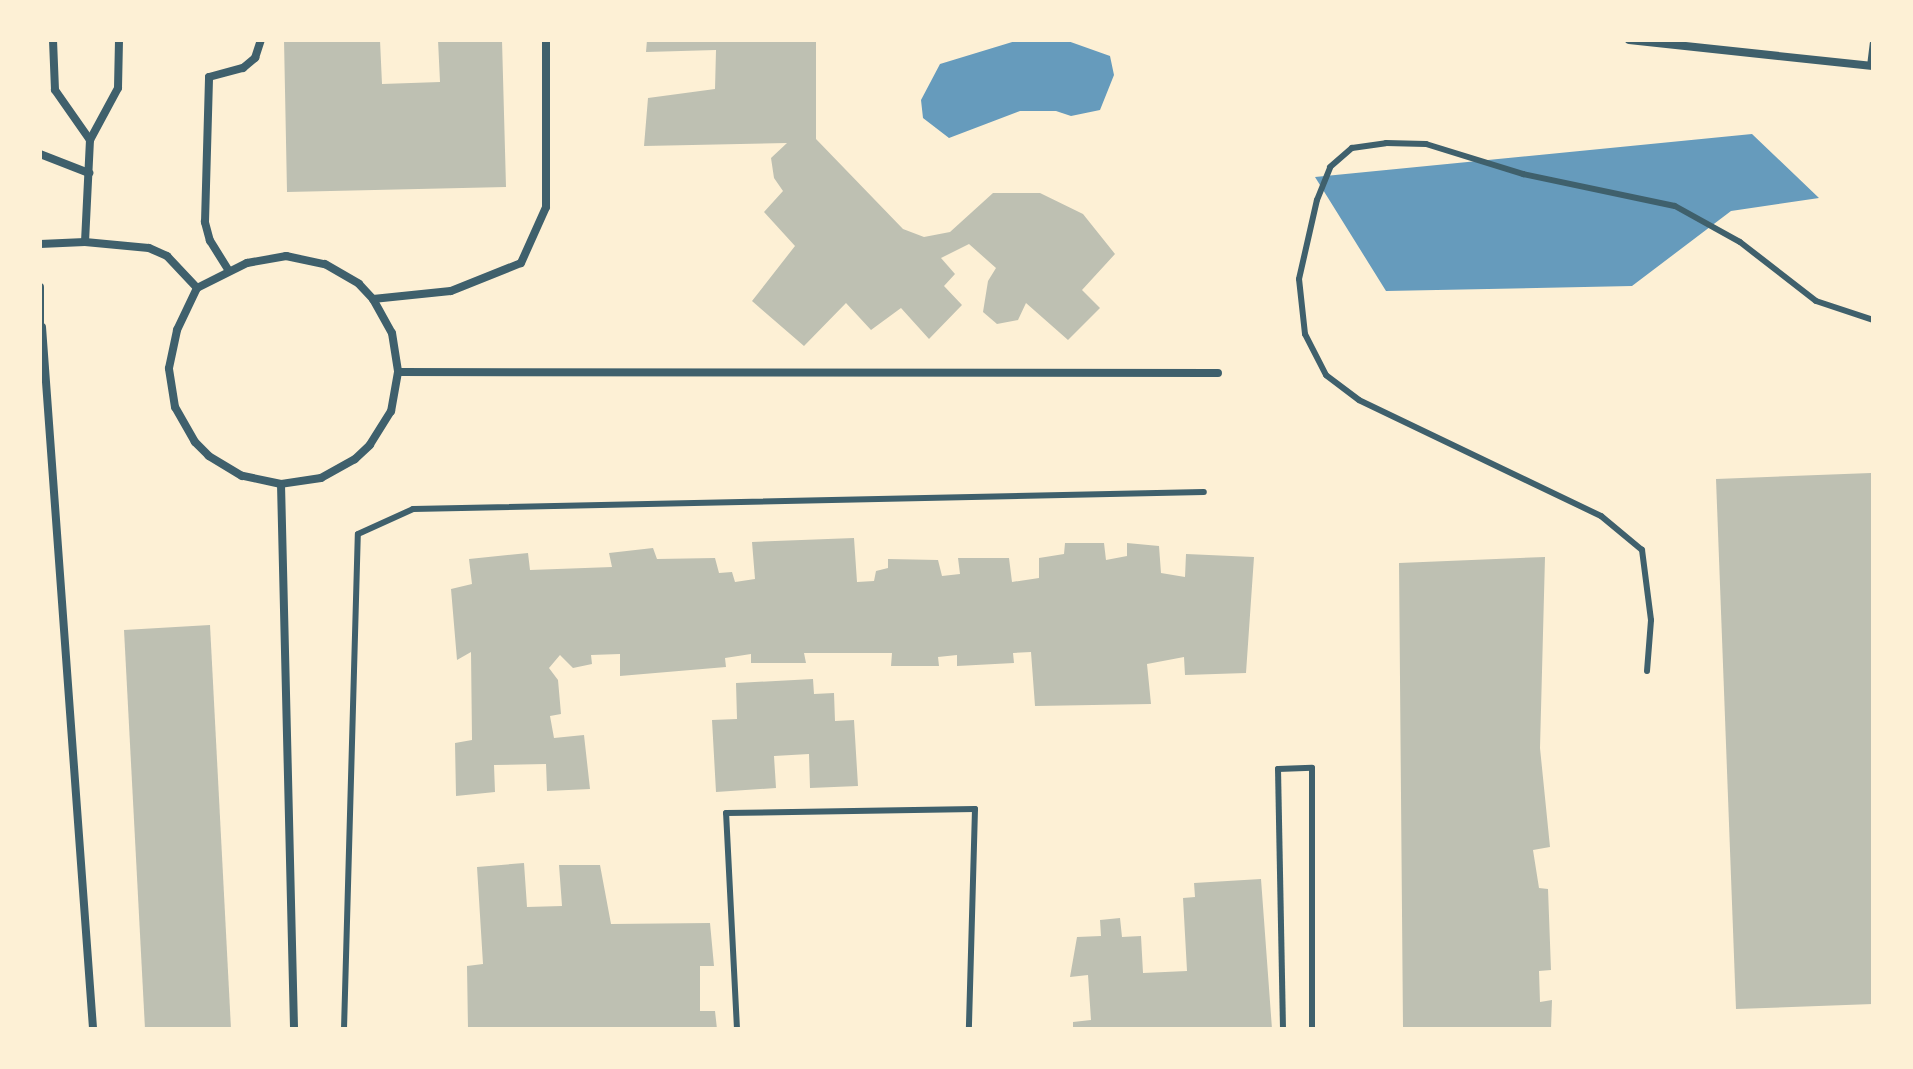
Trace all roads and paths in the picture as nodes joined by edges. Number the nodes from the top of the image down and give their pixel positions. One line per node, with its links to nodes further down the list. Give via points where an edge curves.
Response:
1 (53, 40): 8 (street, via 55,90)
2 (119, 40): 8 (street, via 118,88)
3 (261, 40): 13 (street, via 255,58 243,68 209,77 205,222)
4 (546, 40): 16 (street, via 546,207 521,263 451,291)
5 (1629, 40): 7 (street)
6 (1873, 43): 7 (lane)
7 (1871, 66)
8 (90, 140): 10 (street)
9 (40, 154): 10 (street)
10 (89, 173): 11 (street)
11 (85, 242): 12 (street); 15 (street, via 149,248 167,256)
12 (40, 244)
13 (229, 271): 15 (street); 16 (street, via 266,258 306,259 343,273)
14 (40, 287): 18 (street)
15 (197, 288): 21 (street, via 172,348 170,388 175,407 195,442 225,468)
16 (373, 299): 19 (street, via 392,333)
17 (1873, 320): 23 (lane, via 1816,301 1740,242 1675,206 1523,174 1426,144 1352,148 1330,167 1299,279 1305,334 1326,375 1359,400 1601,516 1642,550 1651,620)
18 (41, 327): 24 (street)
19 (398, 372): 20 (street); 21 (street, via 391,411 355,459 321,478)
20 (1218, 373)
21 (281, 484): 25 (street)
22 (1204, 492): 26 (lane, via 413,509 358,534)
23 (1647, 671)
24 (93, 1029)
25 (294, 1029)
26 (344, 1029)
27 (737, 1029): 28 (lane, via 726,813 975,809)
28 (969, 1029)
29 (1283, 1029): 30 (lane, via 1278,769 1312,768)
30 (1312, 1029)

